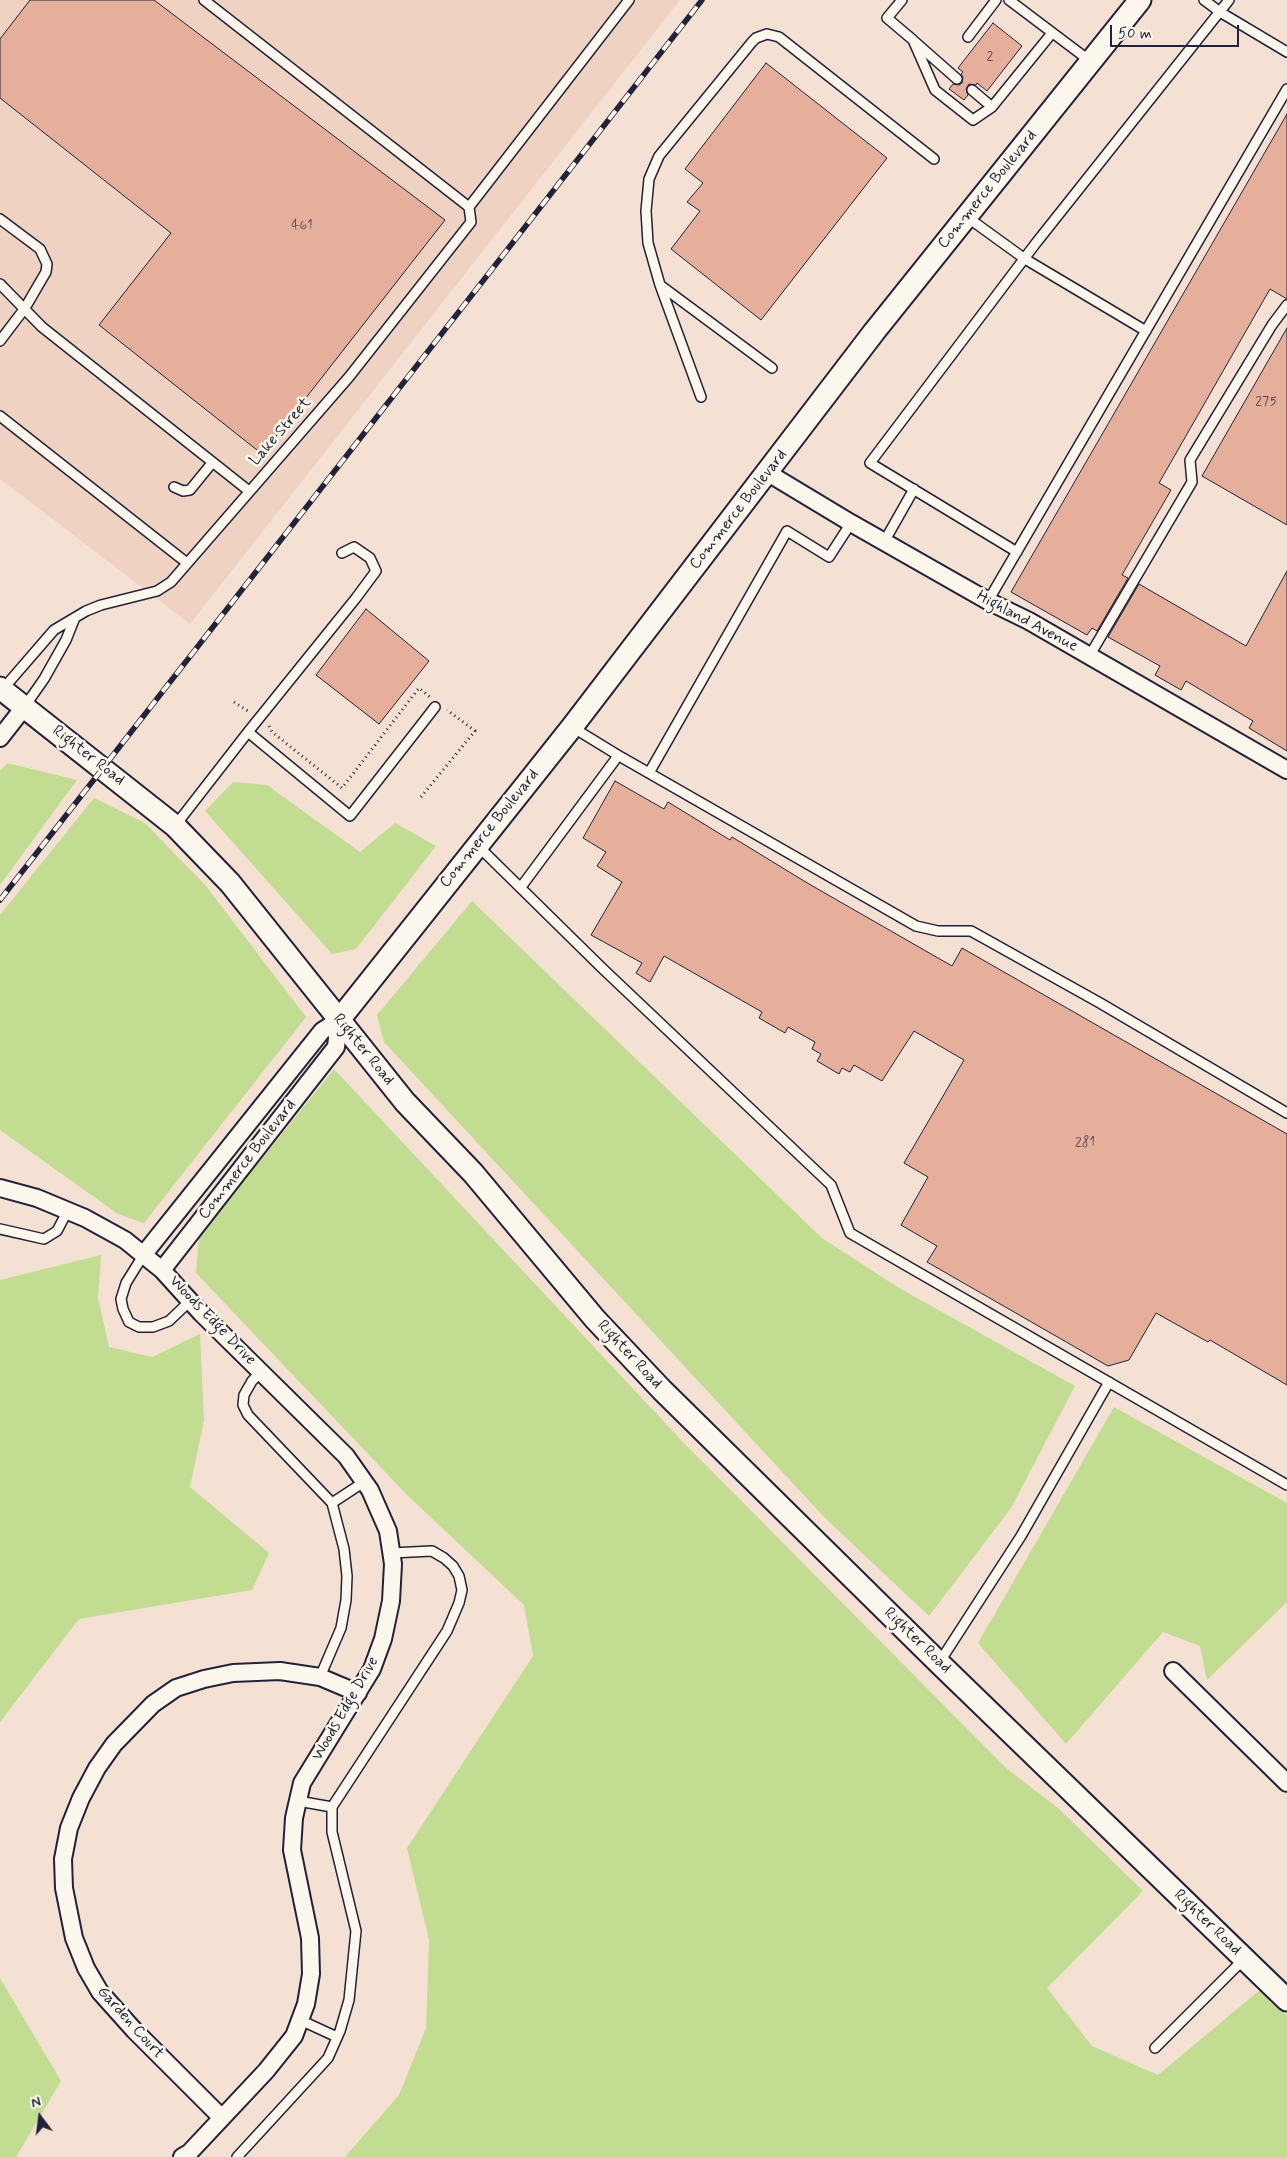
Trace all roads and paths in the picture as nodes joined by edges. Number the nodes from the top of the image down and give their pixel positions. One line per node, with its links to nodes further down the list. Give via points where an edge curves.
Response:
1 (204, 0): 20 (lane)
2 (629, 0): 20 (lane, Lake Street)
3 (902, 0): 12 (lane, via 887,18)
4 (996, 0): 11 (lane)
5 (1009, 0): 10 (lane)
6 (1140, 0): 14 (street, Commerce Boulevard)
7 (1204, 0): 9 (lane)
8 (1229, 0): 9 (lane)
9 (1220, 12): 13 (lane); 23 (lane)
10 (1052, 33): 14 (lane); 18 (lane)
11 (968, 37)
12 (913, 40): 15 (lane); 18 (lane, via 935,90 973,120)
13 (1287, 52)
14 (1090, 62): 21 (street, Commerce Boulevard)
15 (957, 79)
16 (1287, 89): 28 (lane)
17 (972, 90): 18 (lane)
18 (992, 107)
19 (934, 159): 25 (lane, via 779,37 761,36 752,42 659,156 649,179 648,243)
20 (470, 211): 37 (lane, Lake Street, via 471,222 349,377)
21 (966, 216): 23 (lane); 34 (street, Commerce Boulevard)
22 (0, 219): 27 (lane, via 40,249 45,257 46,272)
23 (1025, 259): 28 (lane); 36 (lane, via 870,463)
24 (0, 284): 27 (lane)
25 (660, 285): 30 (lane); 31 (lane)
26 (1287, 304): 45 (lane, via 1190,460 1192,482)
27 (25, 308): 29 (lane); 33 (lane, via 42,327)
28 (1146, 331): 40 (lane)
29 (0, 341)
30 (772, 368)
31 (701, 396)
32 (0, 416): 42 (lane)
33 (212, 463): 35 (lane, via 190,490 183,492); 37 (lane)
34 (768, 473): 38 (street, Highland Avenue); 50 (street, Commerce Boulevard)
35 (174, 487)
36 (914, 489): 39 (lane); 40 (lane)
37 (249, 491): 42 (lane, Lake Street)
38 (851, 523): 39 (street, Highland Avenue); 55 (lane, via 829,557 787,531)
39 (884, 542): 43 (street, Highland Avenue)
40 (1017, 552): 43 (lane)
41 (342, 553): 51 (lane, via 354,547 370,558 376,571)
42 (187, 564): 44 (lane, Lake Street, via 171,582 157,591 102,605)
43 (988, 601): 45 (street, Highland Avenue)
44 (74, 620): 46 (lane, Lake Street, via 54,630); 48 (lane, via 44,679)
45 (1090, 655): 54 (street, Highland Avenue)
46 (1, 690): 48 (street, Righter Road)
47 (436, 703): 49 (path, via 419,688 342,788 272,732); 51 (lane, via 350,816); 56 (path, via 475,731)
48 (24, 706): 52 (street); 57 (street, Righter Road)
49 (270, 725)
50 (572, 727): 53 (lane); 58 (street, Commerce Boulevard)
51 (248, 732): 57 (lane)
52 (0, 738)
53 (618, 756): 55 (lane); 59 (lane)
54 (1287, 770)
55 (648, 773): 61 (lane, via 916,926 938,931 971,931 991,941)
56 (421, 796)
57 (176, 826): 60 (street, Righter Road, via 230,883)
58 (477, 845): 59 (lane); 60 (street, Commerce Boulevard)
59 (521, 887): 69 (lane, via 831,1185 850,1233)
60 (339, 1020): 65 (street, Commerce Boulevard, via 322,1031); 66 (street, Commerce Boulevard, via 336,1047); 74 (street, Righter Road, via 405,1102 473,1173 595,1319 662,1390)
61 (1287, 1113)
62 (0, 1188): 63 (street, Woods Edge Drive)
63 (68, 1210): 64 (lane, via 57,1231 44,1239); 65 (street, Woods Edge Drive, via 125,1240)
64 (0, 1229)
65 (144, 1254): 66 (street, Woods Edge Drive); 67 (lane, via 126,1283 122,1298 122,1309 128,1322 138,1327 153,1327 169,1321)
66 (162, 1270): 67 (street, Woods Edge Drive)
67 (190, 1301): 68 (street, Woods Edge Drive)
68 (261, 1372): 70 (street, Woods Edge Drive, via 346,1456); 72 (lane, via 244,1395 243,1405 248,1415)
69 (1110, 1382): 71 (lane); 74 (lane, via 1021,1536)
70 (364, 1482): 72 (lane); 73 (street, Woods Edge Drive, via 388,1531)
71 (1287, 1485)
72 (332, 1503): 76 (lane, via 344,1549 346,1600 341,1628)
73 (391, 1553): 77 (street, Woods Edge Drive, via 391,1601 384,1639); 80 (lane, via 432,1551 444,1558 454,1566 459,1576 462,1590 459,1603 447,1630)
74 (939, 1663): 81 (street, Righter Road)
75 (1173, 1671): 78 (street)
76 (320, 1677): 77 (street, Garden Court); 86 (street, Garden Court, via 280,1671 233,1673 176,1688 153,1704 114,1744 97,1768 69,1828 64,1888 74,1938 86,1968 100,1992 134,2030)
77 (358, 1693): 79 (street, Woods Edge Drive, via 302,1783)
78 (1287, 1783)
79 (298, 1801): 80 (lane); 83 (street, Woods Edge Drive, via 292,1850 310,1938 311,1974)
80 (332, 1807): 84 (lane, via 332,1832 356,1931 349,2000)
81 (1244, 1959): 82 (street, Righter Road); 85 (lane)
82 (1287, 2000)
83 (300, 2020): 84 (lane); 86 (street, Woods Edge Drive, via 294,2036)
84 (337, 2037): 88 (lane, via 328,2058)
85 (1155, 2048)
86 (222, 2118): 87 (street, Woods Edge Drive)
87 (182, 2157)
88 (237, 2157)

